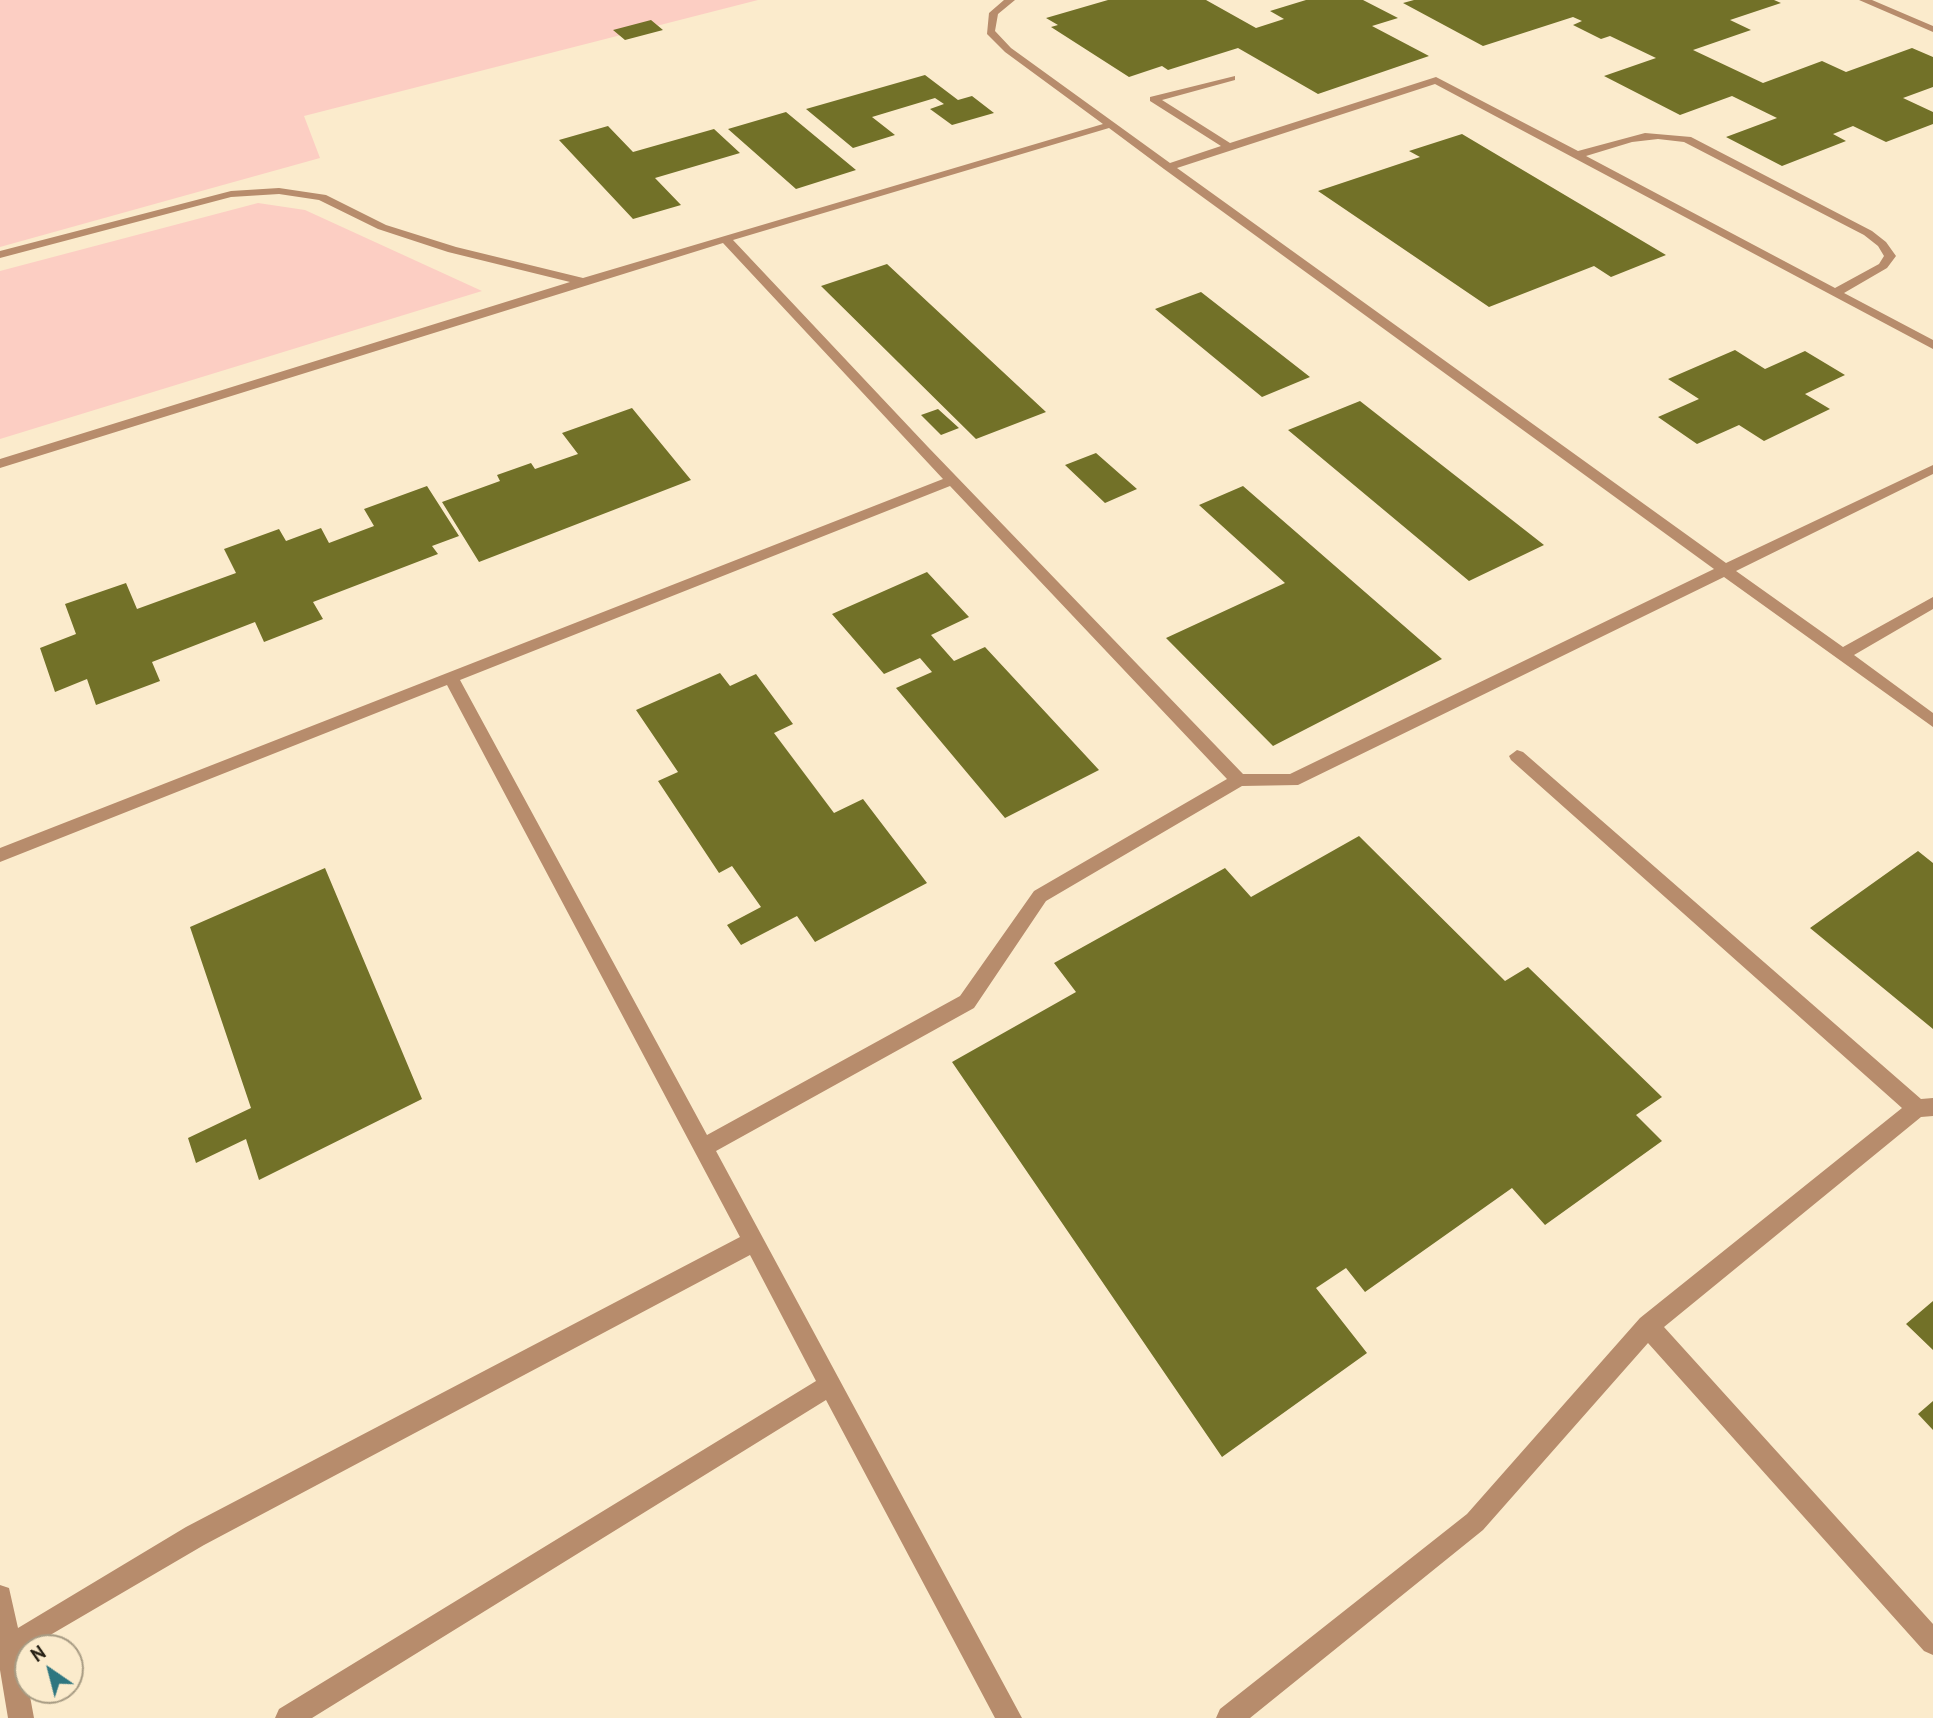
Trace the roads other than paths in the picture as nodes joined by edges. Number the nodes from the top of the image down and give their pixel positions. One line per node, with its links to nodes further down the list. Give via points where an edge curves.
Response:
1 (1010, 0): 5 (street, via 994,13 990,32 1007,50)
2 (1864, 0): 3 (street)
3 (1933, 29)
4 (1231, 78): 6 (street, via 1154,99)
5 (1109, 125): 8 (street); 9 (street)
6 (1229, 147): 7 (street, via 1436,80); 8 (street)
7 (1577, 155): 12 (street); 12 (street, via 1641,134 1688,139 1868,233 1890,256 1883,266)
8 (1168, 167): 17 (street)
9 (725, 238): 11 (street); 16 (street)
10 (0, 255): 11 (street, via 232,194 279,191 322,197 382,227 452,250)
11 (584, 282): 14 (street)
12 (1835, 293): 13 (street)
13 (1933, 345)
14 (0, 464)
15 (1933, 469): 17 (street)
16 (952, 480): 20 (street); 23 (street)
17 (1726, 571): 19 (street); 23 (street, via 1292,780)
18 (1933, 602): 19 (street)
19 (1842, 655): 21 (street)
20 (451, 677): 24 (street); 26 (street)
21 (1933, 721)
22 (1517, 756): 25 (street)
23 (1239, 780): 26 (street, via 1040,896 967,1002)
24 (0, 855)
25 (1925, 1108): 28 (street)
26 (703, 1148): 27 (street)
27 (753, 1242): 29 (street); 32 (street, via 195,1536)
28 (1648, 1326): 31 (street); 36 (street, via 1475,1521)
29 (830, 1385): 34 (street); 35 (street)
30 (0, 1597): 32 (street)
31 (1933, 1642)
32 (9, 1647): 33 (street)
33 (22, 1718)
34 (288, 1718)
35 (1009, 1718)
36 (1229, 1718)

